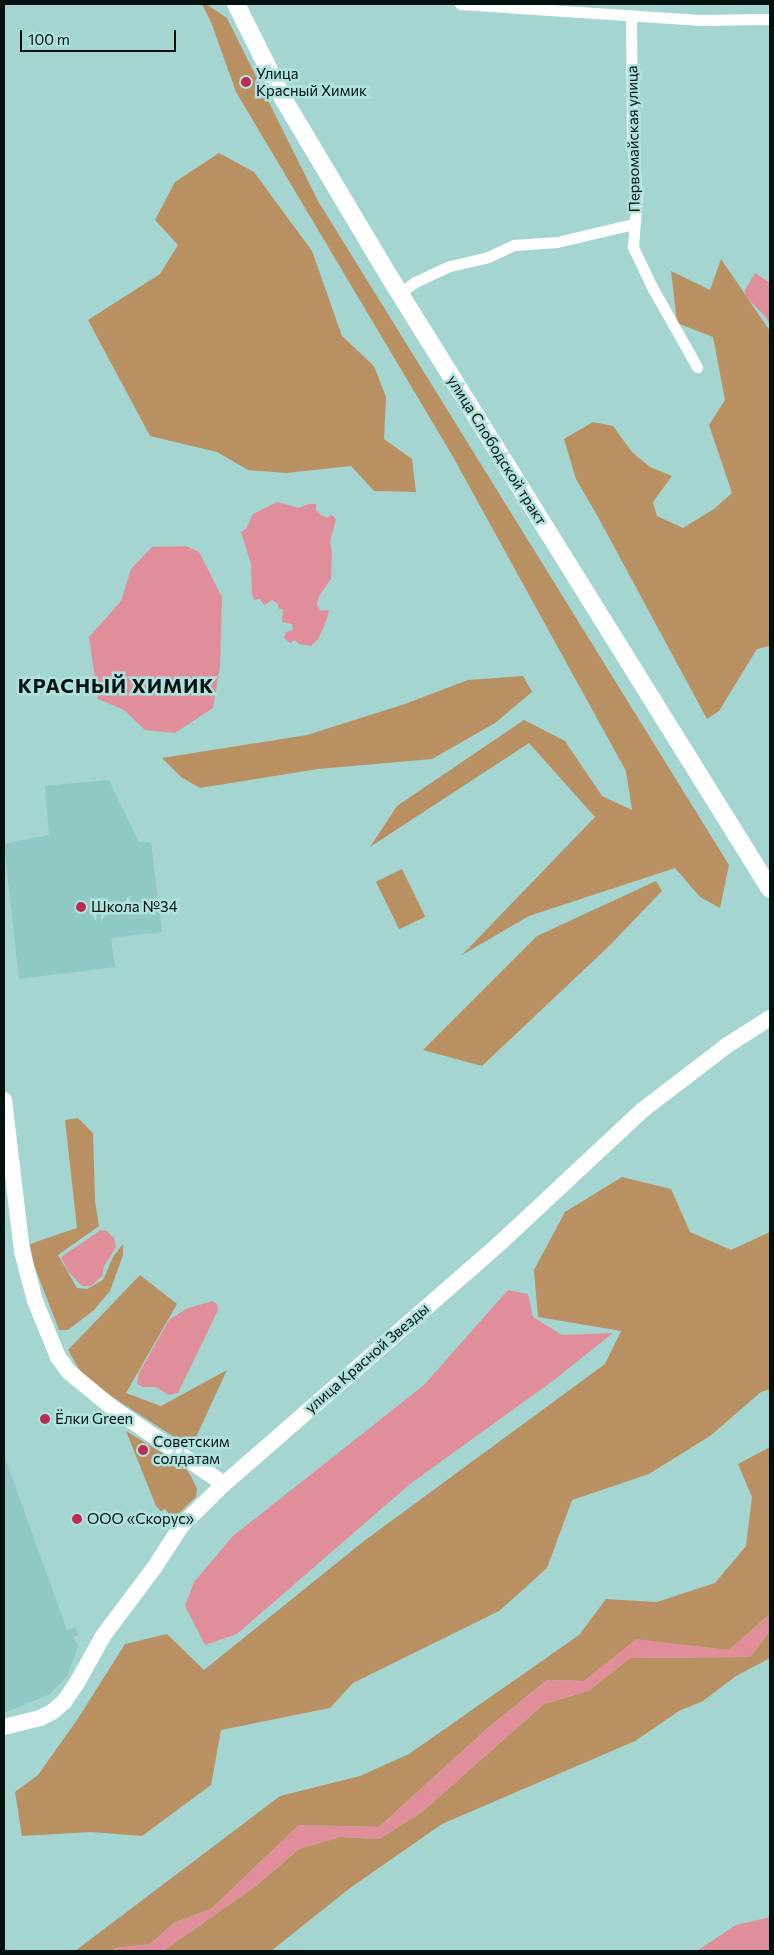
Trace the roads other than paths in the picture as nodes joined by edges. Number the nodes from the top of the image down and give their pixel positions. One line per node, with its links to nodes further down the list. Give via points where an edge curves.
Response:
1 (236, 4): 6 (main road, улица Слободской тракт, via 284,100)
2 (460, 4): 3 (street)
3 (631, 16): 4 (street, via 700,20); 5 (street, Первомайская улица, via 632,141 637,195)
4 (770, 19)
5 (634, 224): 6 (street, via 557,242 514,245 488,257 450,266 415,282); 7 (street, Первомайская улица, via 636,255)
6 (400, 294): 8 (main road, улица Слободской тракт)
7 (697, 367)
8 (770, 889)
9 (770, 1018): 11 (street, улица Красной Звезды, via 726,1046 644,1109 499,1244)
10 (4, 1100): 11 (street, via 22,1250 35,1301 58,1357 69,1372 114,1408)
11 (224, 1484): 12 (street, улица Красной Звезды, via 182,1525 107,1630 64,1702 40,1718)
12 (4, 1727)

